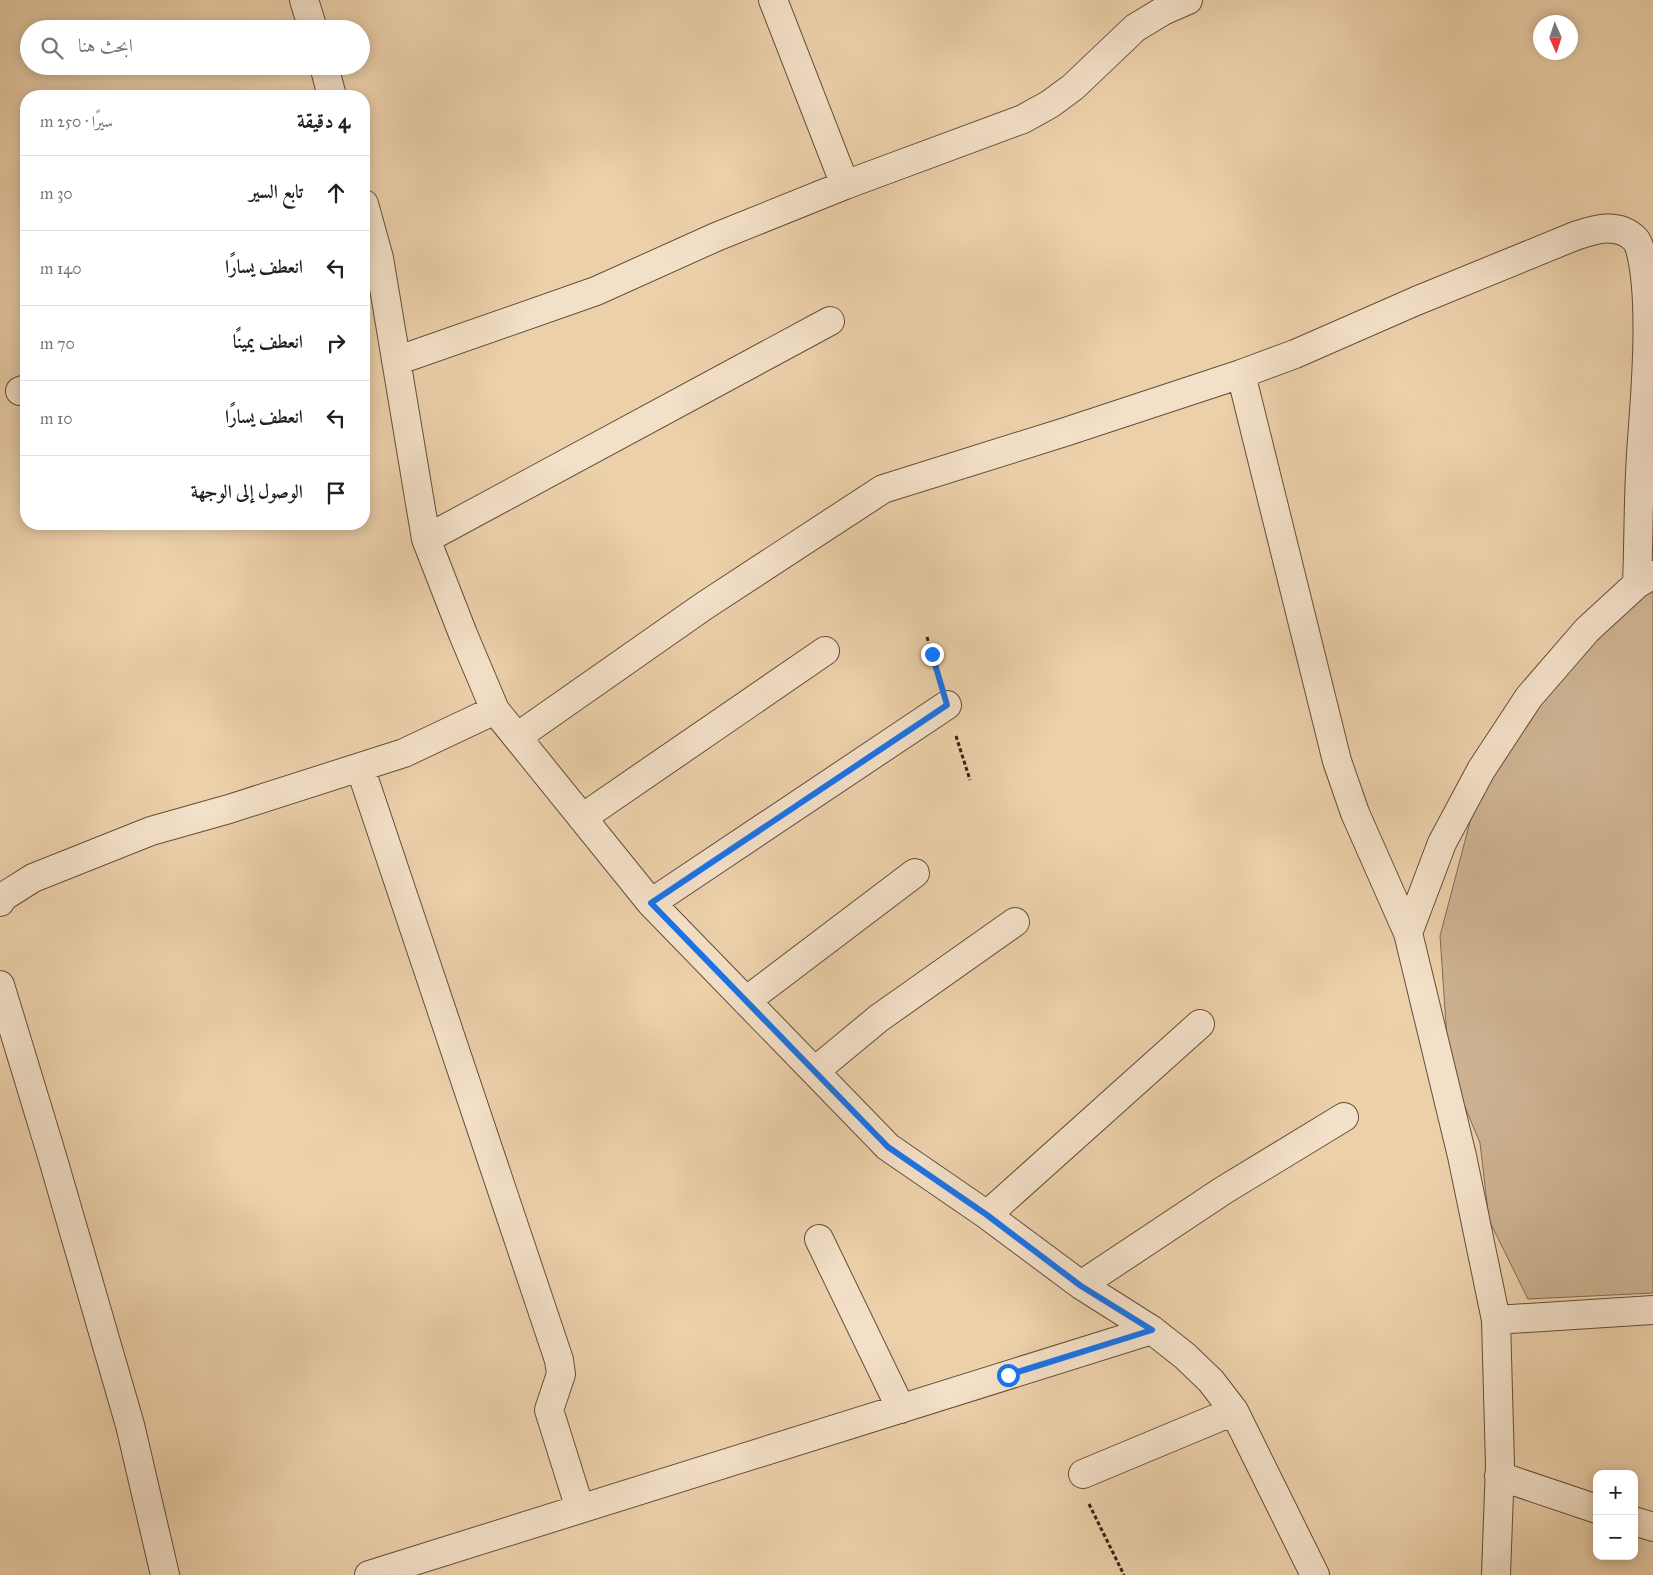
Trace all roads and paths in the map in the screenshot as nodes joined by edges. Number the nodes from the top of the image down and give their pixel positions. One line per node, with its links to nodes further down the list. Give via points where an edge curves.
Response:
1 (304, 0): 4 (street)
2 (773, 0): 7 (street)
3 (1188, 0): 7 (street, via 1135,28 1073,87 1023,119)
4 (310, 20)
5 (326, 75): 6 (street)
6 (330, 90)
7 (845, 185): 11 (street, via 716,237 596,291)
8 (370, 247): 9 (street)
9 (372, 261): 11 (street)
10 (830, 321): 13 (street)
11 (396, 361): 13 (street)
12 (1241, 374): 14 (street, via 1575,236 1596,229 1618,228 1636,239 1644,256 1652,304 1642,441); 19 (street, via 883,489 704,606); 27 (street, via 1337,761 1355,813)
13 (426, 539): 18 (street)
14 (1645, 579): 27 (street, via 1587,630 1529,696 1481,770 1442,843)
15 (927, 637): 17 (path)
16 (825, 651): 22 (street)
17 (947, 705): 21 (path); 25 (street)
18 (495, 710): 19 (street); 20 (street, via 404,753)
19 (517, 737): 22 (street)
20 (360, 767): 24 (street, via 151,831 33,878); 44 (street, via 559,1360 561,1374 549,1410)
21 (970, 780)
22 (582, 818): 25 (street)
23 (915, 873): 29 (street)
24 (0, 902)
25 (651, 903): 29 (street)
26 (1015, 922): 31 (street, via 879,1018)
27 (1408, 933): 37 (street, via 1462,1156)
28 (0, 985): 47 (street, via 130,1425)
29 (746, 1001): 31 (street)
30 (1200, 1024): 33 (street)
31 (815, 1071): 33 (street, via 888,1147)
32 (1344, 1117): 35 (street, via 1224,1190)
33 (987, 1215): 35 (street)
34 (819, 1239): 39 (street)
35 (1081, 1286): 38 (street)
36 (1653, 1310): 37 (street)
37 (1496, 1320): 42 (street)
38 (1152, 1330): 39 (street); 40 (street, via 1211,1380)
39 (901, 1409): 44 (street)
40 (1234, 1412): 41 (street); 50 (street)
41 (1083, 1474): 49 (path, via 1080,1487)
42 (1499, 1476): 43 (street); 51 (street)
43 (1593, 1507)
44 (580, 1509): 48 (street)
45 (1638, 1522): 46 (street)
46 (1653, 1528)
47 (165, 1575)
48 (369, 1575)
49 (1124, 1575)
50 (1315, 1575)
51 (1496, 1575)

